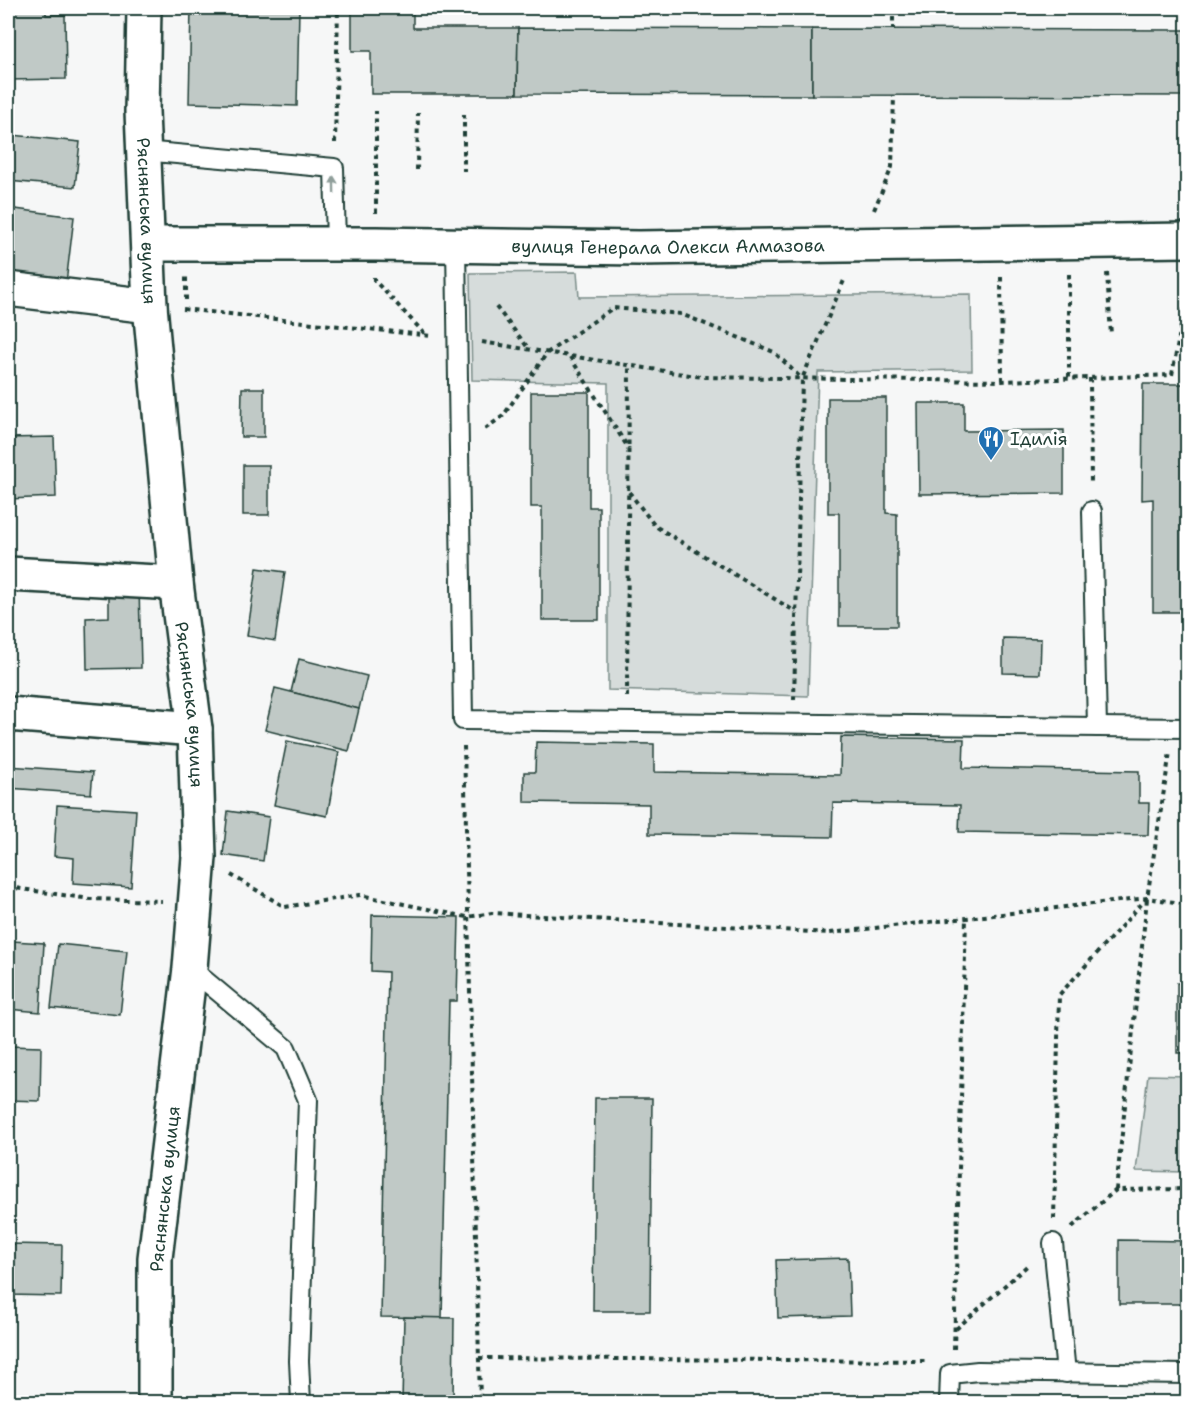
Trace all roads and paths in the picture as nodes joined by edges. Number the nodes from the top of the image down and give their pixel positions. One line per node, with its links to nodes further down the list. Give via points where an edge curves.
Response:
1 (144, 8): 8 (street, Ряснянська вулиця)
2 (338, 8): 10 (path)
3 (893, 8): 4 (path)
4 (893, 29)
5 (894, 95): 9 (path)
6 (418, 112): 11 (path)
7 (464, 114): 12 (path)
8 (143, 151): 10 (lane); 18 (street, Ряснянська вулиця)
9 (892, 167)
10 (334, 168): 16 (lane, one-way to 10)
11 (417, 170)
12 (464, 171)
13 (1188, 240): 15 (street, вулиця Генерала Олекси Алмазова)
14 (1068, 242): 15 (street, вулиця Генерала Олекси Алмазова); 17 (street, вулиця Генерала Олекси Алмазова); 33 (path)
15 (1106, 242): 25 (path)
16 (336, 243): 18 (street, вулиця Генерала Олекси Алмазова); 19 (street, вулиця Генерала Олекси Алмазова)
17 (1001, 243): 19 (street, вулиця Генерала Олекси Алмазова, via 639,248); 34 (path)
18 (149, 244): 23 (street, Ряснянська вулиця)
19 (456, 244): 26 (lane)
20 (1188, 288): 31 (path, via 1172,375)
21 (8, 289): 23 (street)
22 (836, 299): 32 (path)
23 (150, 306): 26 (path); 40 (street, Ряснянська вулиця)
24 (496, 307): 27 (path)
25 (1110, 335)
26 (459, 339): 27 (path); 35 (lane)
27 (530, 350): 28 (path)
28 (547, 352): 29 (path); 32 (path, via 613,308 681,314 774,351); 35 (path, via 503,416)
29 (570, 356): 30 (path); 36 (path)
30 (630, 366): 32 (path, via 702,377); 36 (path)
31 (1090, 378): 33 (path); 38 (path)
32 (802, 379): 34 (path); 41 (path)
33 (1069, 379): 34 (path)
34 (1002, 381)
35 (460, 447): 43 (lane)
36 (629, 449): 37 (path)
37 (629, 492): 41 (path, via 655,526); 44 (path)
38 (1092, 511): 46 (lane)
39 (8, 574): 40 (street)
40 (176, 583): 48 (street, Ряснянська вулиця)
41 (796, 612): 45 (path)
42 (8, 714): 48 (street)
43 (463, 720): 44 (lane); 54 (path)
44 (627, 722): 45 (lane)
45 (793, 724): 46 (lane)
46 (1097, 727): 47 (lane)
47 (1181, 728): 51 (path)
48 (195, 729): 49 (street, Ряснянська вулиця)
49 (199, 857): 52 (street, Ряснянська вулиця); 54 (path, via 285,907 360,895)
50 (8, 887): 52 (path, via 90,898)
51 (1147, 898): 53 (path); 55 (path); 58 (path); 59 (path, via 1059,995)
52 (195, 902): 56 (street, Ряснянська вулиця)
53 (1188, 904)
54 (467, 917): 55 (path, via 492,913 830,933); 61 (path)
55 (966, 918): 60 (path)
56 (190, 968): 65 (street, Ряснянська вулиця, via 155,1258); 66 (lane, via 286,1048 308,1100)
57 (1188, 1189): 58 (path)
58 (1116, 1190): 59 (path)
59 (1053, 1243): 60 (path); 63 (lane)
60 (956, 1329): 62 (path)
61 (479, 1358): 62 (path); 67 (path)
62 (951, 1368): 63 (lane); 68 (lane)
63 (1066, 1373): 64 (lane)
64 (1188, 1374)
65 (155, 1402)
66 (301, 1402)
67 (480, 1402)
68 (949, 1402)

